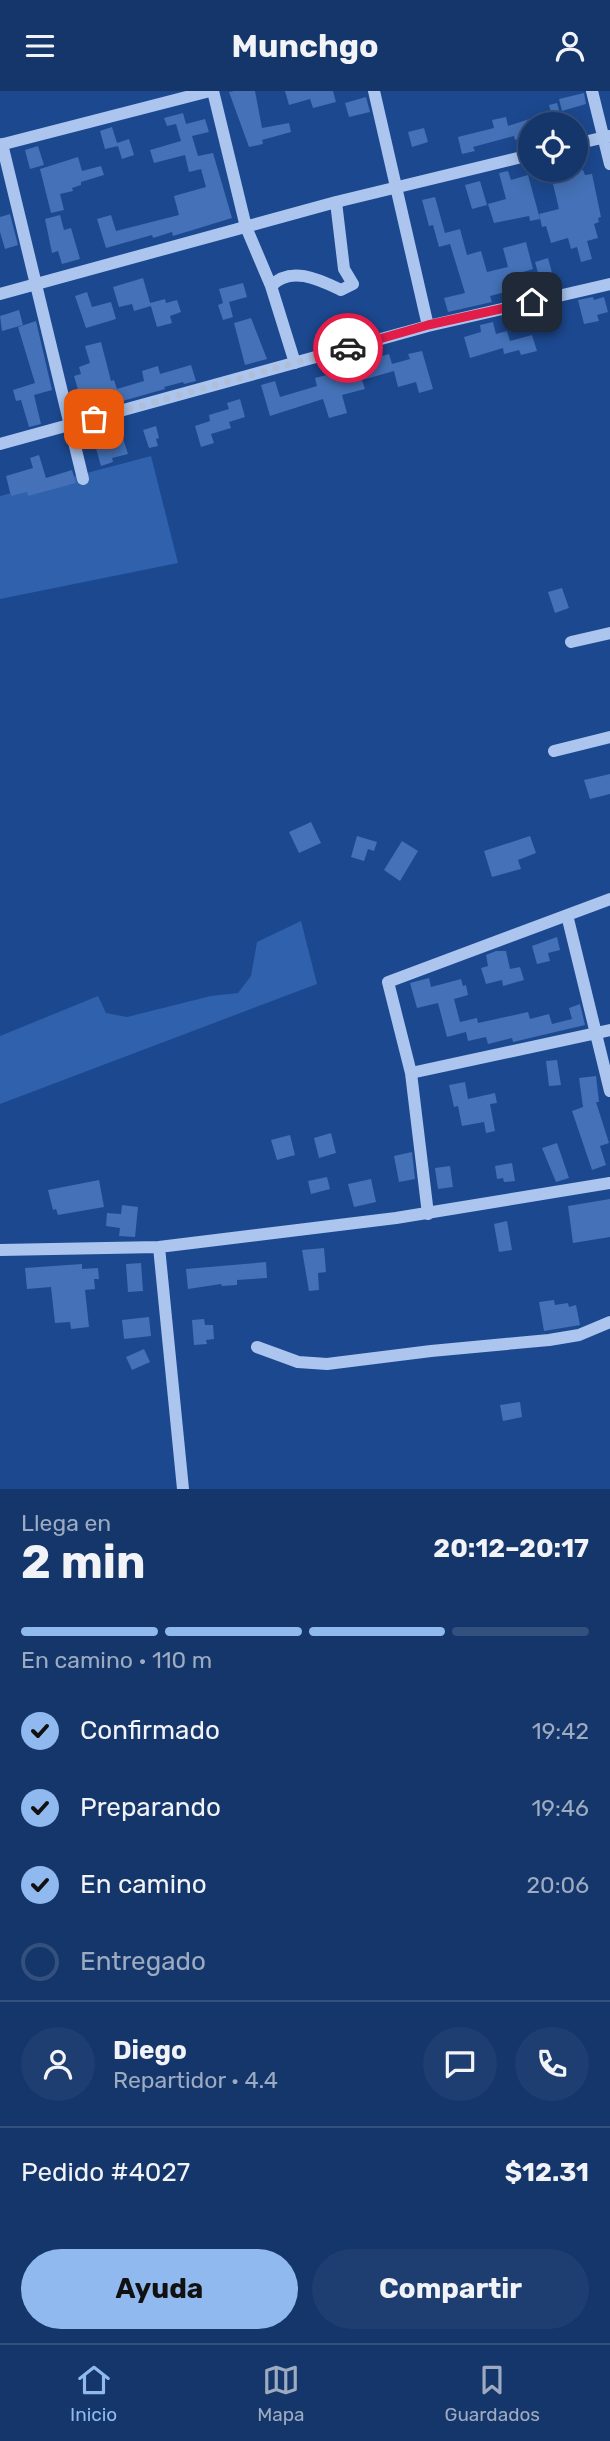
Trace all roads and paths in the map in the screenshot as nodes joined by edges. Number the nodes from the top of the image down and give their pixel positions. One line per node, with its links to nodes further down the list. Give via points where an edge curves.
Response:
1 (212, 91): 6 (street); 11 (street)
2 (374, 91): 9 (street)
3 (592, 91): 4 (street)
4 (607, 136): 5 (street); 8 (street)
5 (588, 141)
6 (1, 145): 13 (street)
7 (518, 158): 9 (street)
8 (610, 164)
9 (398, 188): 10 (street); 16 (street)
10 (336, 202): 11 (street); 14 (street, via 344,268 353,284 341,290 309,275 277,279)
11 (246, 227): 13 (street); 14 (street)
12 (610, 284): 16 (street)
13 (37, 285): 15 (street); 18 (street)
14 (271, 286): 17 (street)
15 (0, 294)
16 (428, 325): 17 (street)
17 (295, 363): 18 (street)
18 (69, 426): 19 (street); 20 (street)
19 (0, 444)
20 (83, 479)
21 (610, 633): 22 (street)
22 (571, 642)
23 (610, 737): 24 (street)
24 (554, 751)
25 (610, 899): 26 (street)
26 (567, 915): 28 (street); 29 (street, via 388,982)
27 (610, 1030): 28 (street)
28 (596, 1034): 29 (street); 30 (street)
29 (411, 1073): 32 (street)
30 (610, 1091)
31 (610, 1183): 32 (street)
32 (428, 1213): 33 (street)
33 (159, 1247): 34 (street); 37 (street)
34 (0, 1250)
35 (610, 1322): 36 (street, via 579,1335 549,1340 327,1364 298,1362)
36 (257, 1347)
37 (183, 1489)

